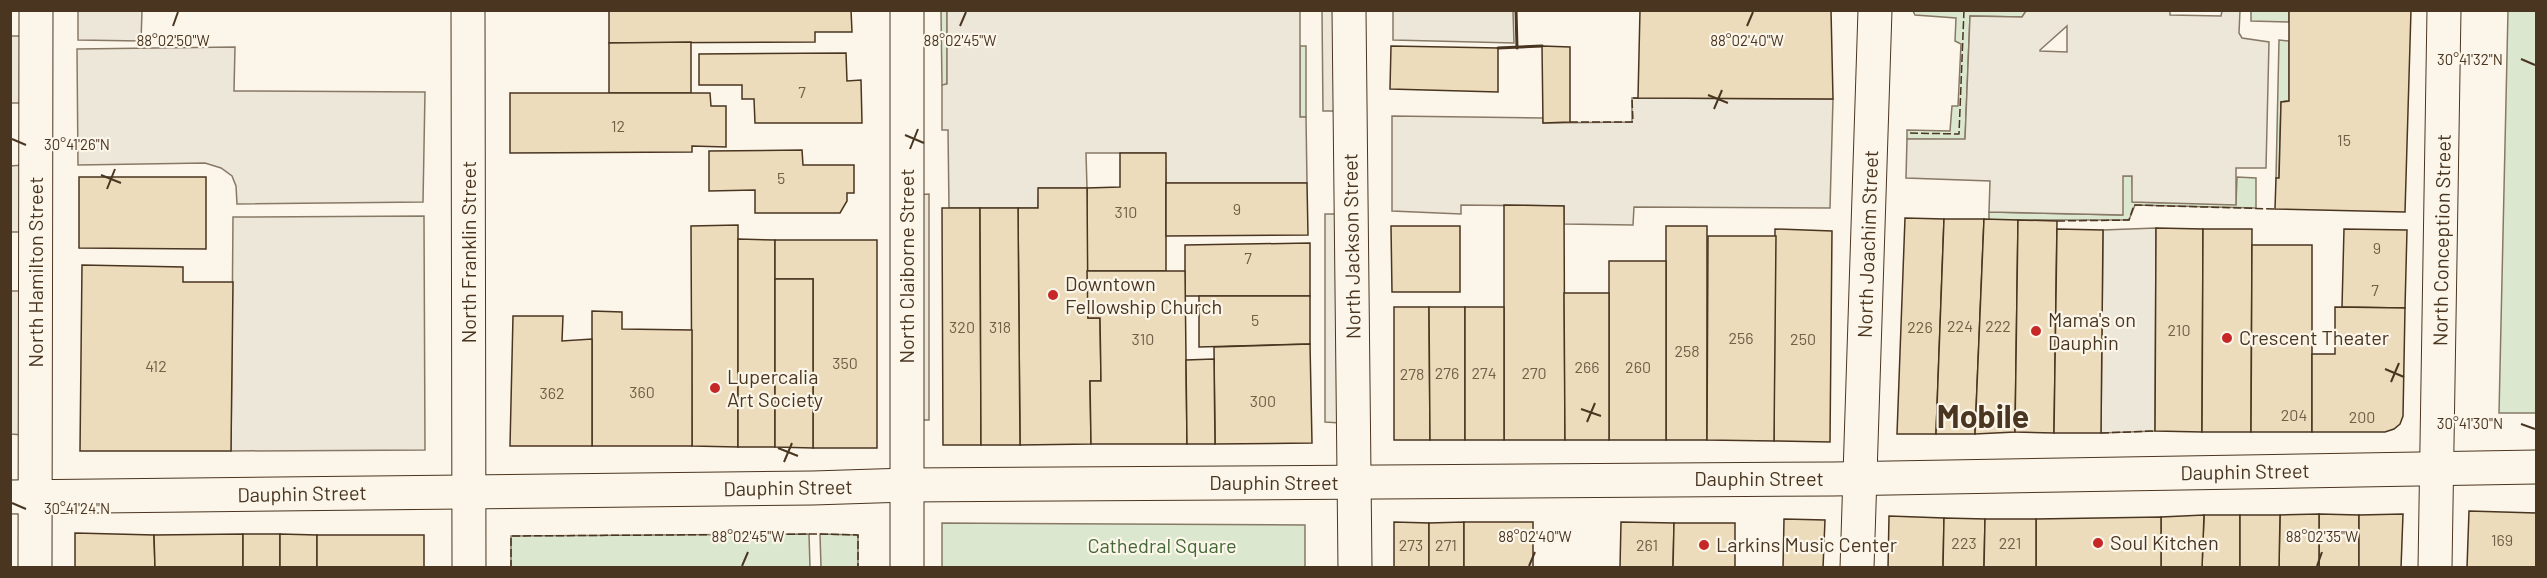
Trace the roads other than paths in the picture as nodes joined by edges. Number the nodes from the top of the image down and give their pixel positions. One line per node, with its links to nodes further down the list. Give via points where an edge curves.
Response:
1 (36, 10): 13 (street, North Hamilton Street)
2 (468, 10): 12 (street, North Franklin Street)
3 (906, 10): 11 (street, North Claiborne Street)
4 (1349, 10): 10 (street, North Jackson Street)
5 (1875, 10): 9 (street, North Joachim Street)
6 (2444, 10): 8 (street, North Conception Street)
7 (2536, 467): 8 (street, Dauphin Street)
8 (2438, 469): 9 (street, Dauphin Street); 19 (street, North Conception Street)
9 (1860, 478): 10 (street, Dauphin Street); 18 (street, North Joachim Street)
10 (1355, 482): 11 (street, Dauphin Street); 17 (street, North Jackson Street)
11 (907, 485): 12 (street, Dauphin Street); 16 (street, North Claiborne Street)
12 (470, 493): 13 (street, Dauphin Street); 15 (street, North Franklin Street)
13 (23, 497): 14 (street, North Hamilton Street)
14 (35, 567)
15 (469, 567)
16 (907, 567)
17 (1355, 567)
18 (1857, 567)
19 (2435, 567)

